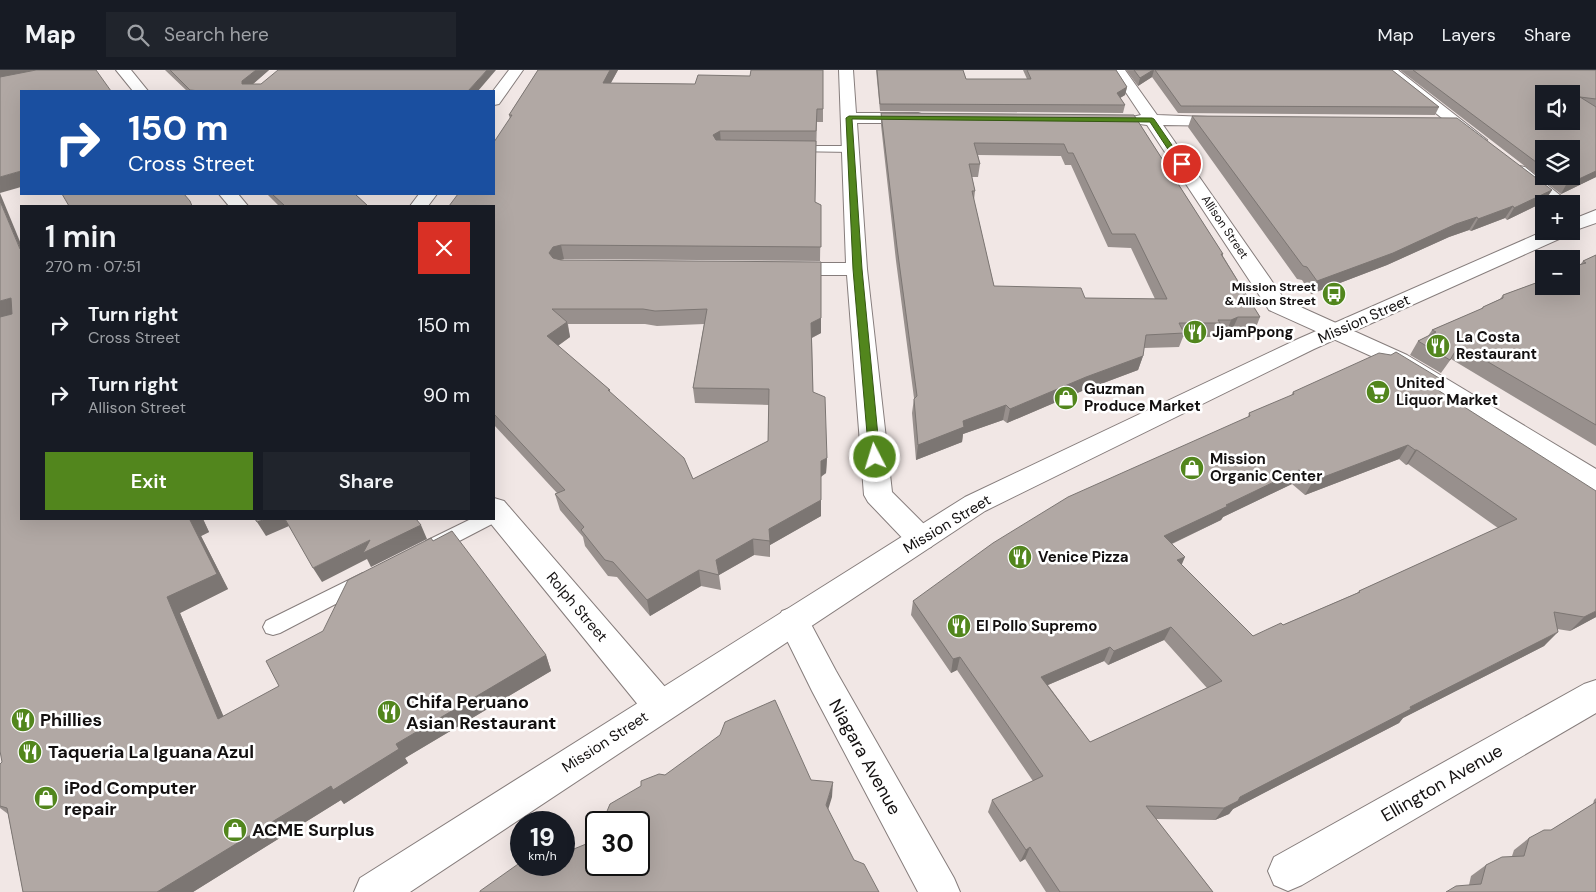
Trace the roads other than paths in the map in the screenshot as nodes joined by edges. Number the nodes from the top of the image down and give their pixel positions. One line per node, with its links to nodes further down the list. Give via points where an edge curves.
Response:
1 (123, 70): 6 (street)
2 (516, 70): 7 (street)
3 (846, 70): 8 (street)
4 (1118, 70): 11 (street, Allison Street)
5 (1389, 70): 14 (street)
6 (140, 90)
7 (495, 100)
8 (849, 118): 9 (street); 16 (street)
9 (932, 118)
10 (1126, 120): 11 (street)
11 (1152, 120): 12 (street); 25 (street, Allison Street, via 1277,304)
12 (1247, 121)
13 (1426, 122): 14 (street)
14 (1456, 122): 17 (street)
15 (786, 149): 16 (lane)
16 (851, 149): 24 (street)
17 (1491, 149)
18 (1506, 161): 20 (street)
19 (229, 195): 21 (street)
20 (1550, 195)
21 (237, 205)
22 (1542, 240): 25 (street, Mission Street)
23 (760, 268): 24 (street)
24 (857, 269): 29 (street, via 878,495)
25 (1339, 332): 26 (street, Allison Street, via 1399,360); 29 (street, Mission Street, via 1306,344 975,504)
26 (1596, 482)
27 (495, 516): 35 (street, Rolph Street)
28 (482, 520): 30 (lane)
29 (921, 539): 32 (street, Mission Street)
30 (415, 555)
31 (379, 573): 33 (lane)
32 (793, 620): 35 (street, Mission Street); 38 (street, Niagara Avenue)
33 (272, 627)
34 (1596, 695): 36 (street, Ellington Avenue)
35 (660, 706): 37 (street, Mission Street)
36 (1288, 871)
37 (377, 891)
38 (940, 892)

